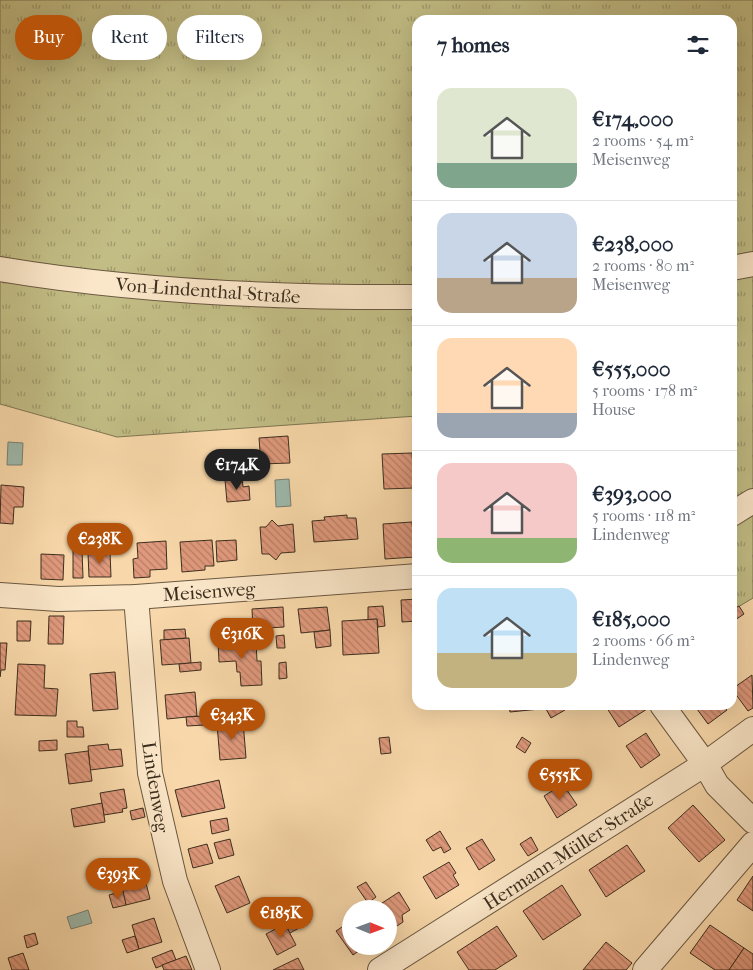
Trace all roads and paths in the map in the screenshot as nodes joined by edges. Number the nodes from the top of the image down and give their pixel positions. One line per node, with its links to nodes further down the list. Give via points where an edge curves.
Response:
1 (753, 264): 2 (street)
2 (737, 267)
3 (0, 269): 4 (street, Von-Lindenthal-Straße, via 124,286 210,292)
4 (412, 297)
5 (753, 501): 6 (street)
6 (737, 511)
7 (412, 576): 9 (street, Meisenweg)
8 (0, 595): 9 (street, Meisenweg, via 58,599)
9 (136, 597): 15 (street, Lindenweg, via 150,773 175,881)
10 (666, 710): 12 (street)
11 (753, 729): 12 (street, Hermann-Müller-Straße)
12 (704, 764): 13 (street, via 717,785); 16 (street, Hermann-Müller-Straße)
13 (753, 821)
14 (753, 844): 17 (street)
15 (208, 970)
16 (380, 970)
17 (645, 970)

